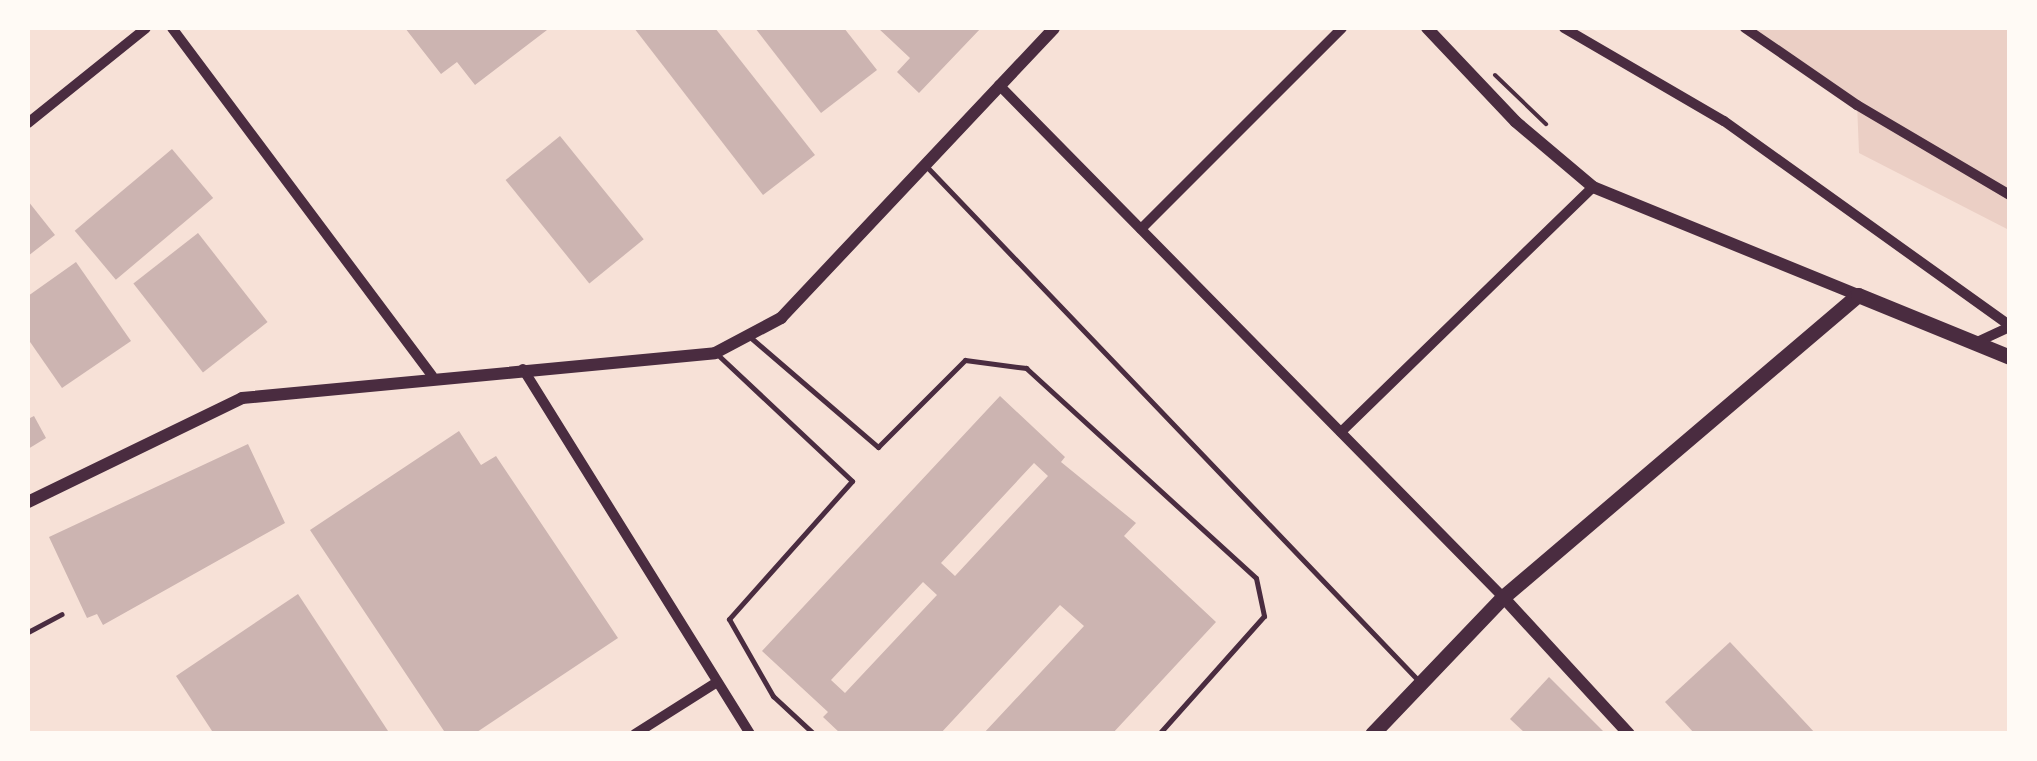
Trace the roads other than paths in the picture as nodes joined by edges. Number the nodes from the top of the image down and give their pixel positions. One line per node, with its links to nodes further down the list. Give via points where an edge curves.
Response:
1 (146, 28): 9 (street)
2 (172, 28): 21 (street)
3 (1054, 28): 8 (street)
4 (1342, 28): 13 (street)
5 (1427, 28): 11 (street, via 1516,122)
6 (1564, 28): 15 (street, via 1724,121)
7 (1745, 28): 12 (street)
8 (999, 85): 10 (street); 13 (street)
9 (28, 124)
10 (924, 165): 16 (street, via 782,318); 27 (lane)
11 (1593, 187): 14 (street); 22 (street)
12 (2010, 195)
13 (1141, 229): 22 (street)
14 (1858, 295): 17 (main road); 24 (main road)
15 (2010, 327): 17 (street)
16 (747, 335): 18 (street); 32 (lane, via 878,448 965,360 1026,368 1256,578 1264,616)
17 (1975, 343): 19 (main road)
18 (716, 353): 20 (street); 31 (lane, via 852,481 730,619 772,696)
19 (2010, 357)
20 (523, 369): 21 (street); 28 (street, via 618,515)
21 (432, 375): 23 (street, via 242,398)
22 (1341, 432): 24 (street)
23 (28, 502)
24 (1503, 597): 27 (main road); 34 (street)
25 (62, 614): 26 (lane)
26 (28, 632)
27 (1421, 683): 33 (main road)
28 (714, 684): 29 (street); 30 (street)
29 (635, 734)
30 (750, 734)
31 (814, 734)
32 (1159, 734)
33 (1372, 734)
34 (1629, 734)

